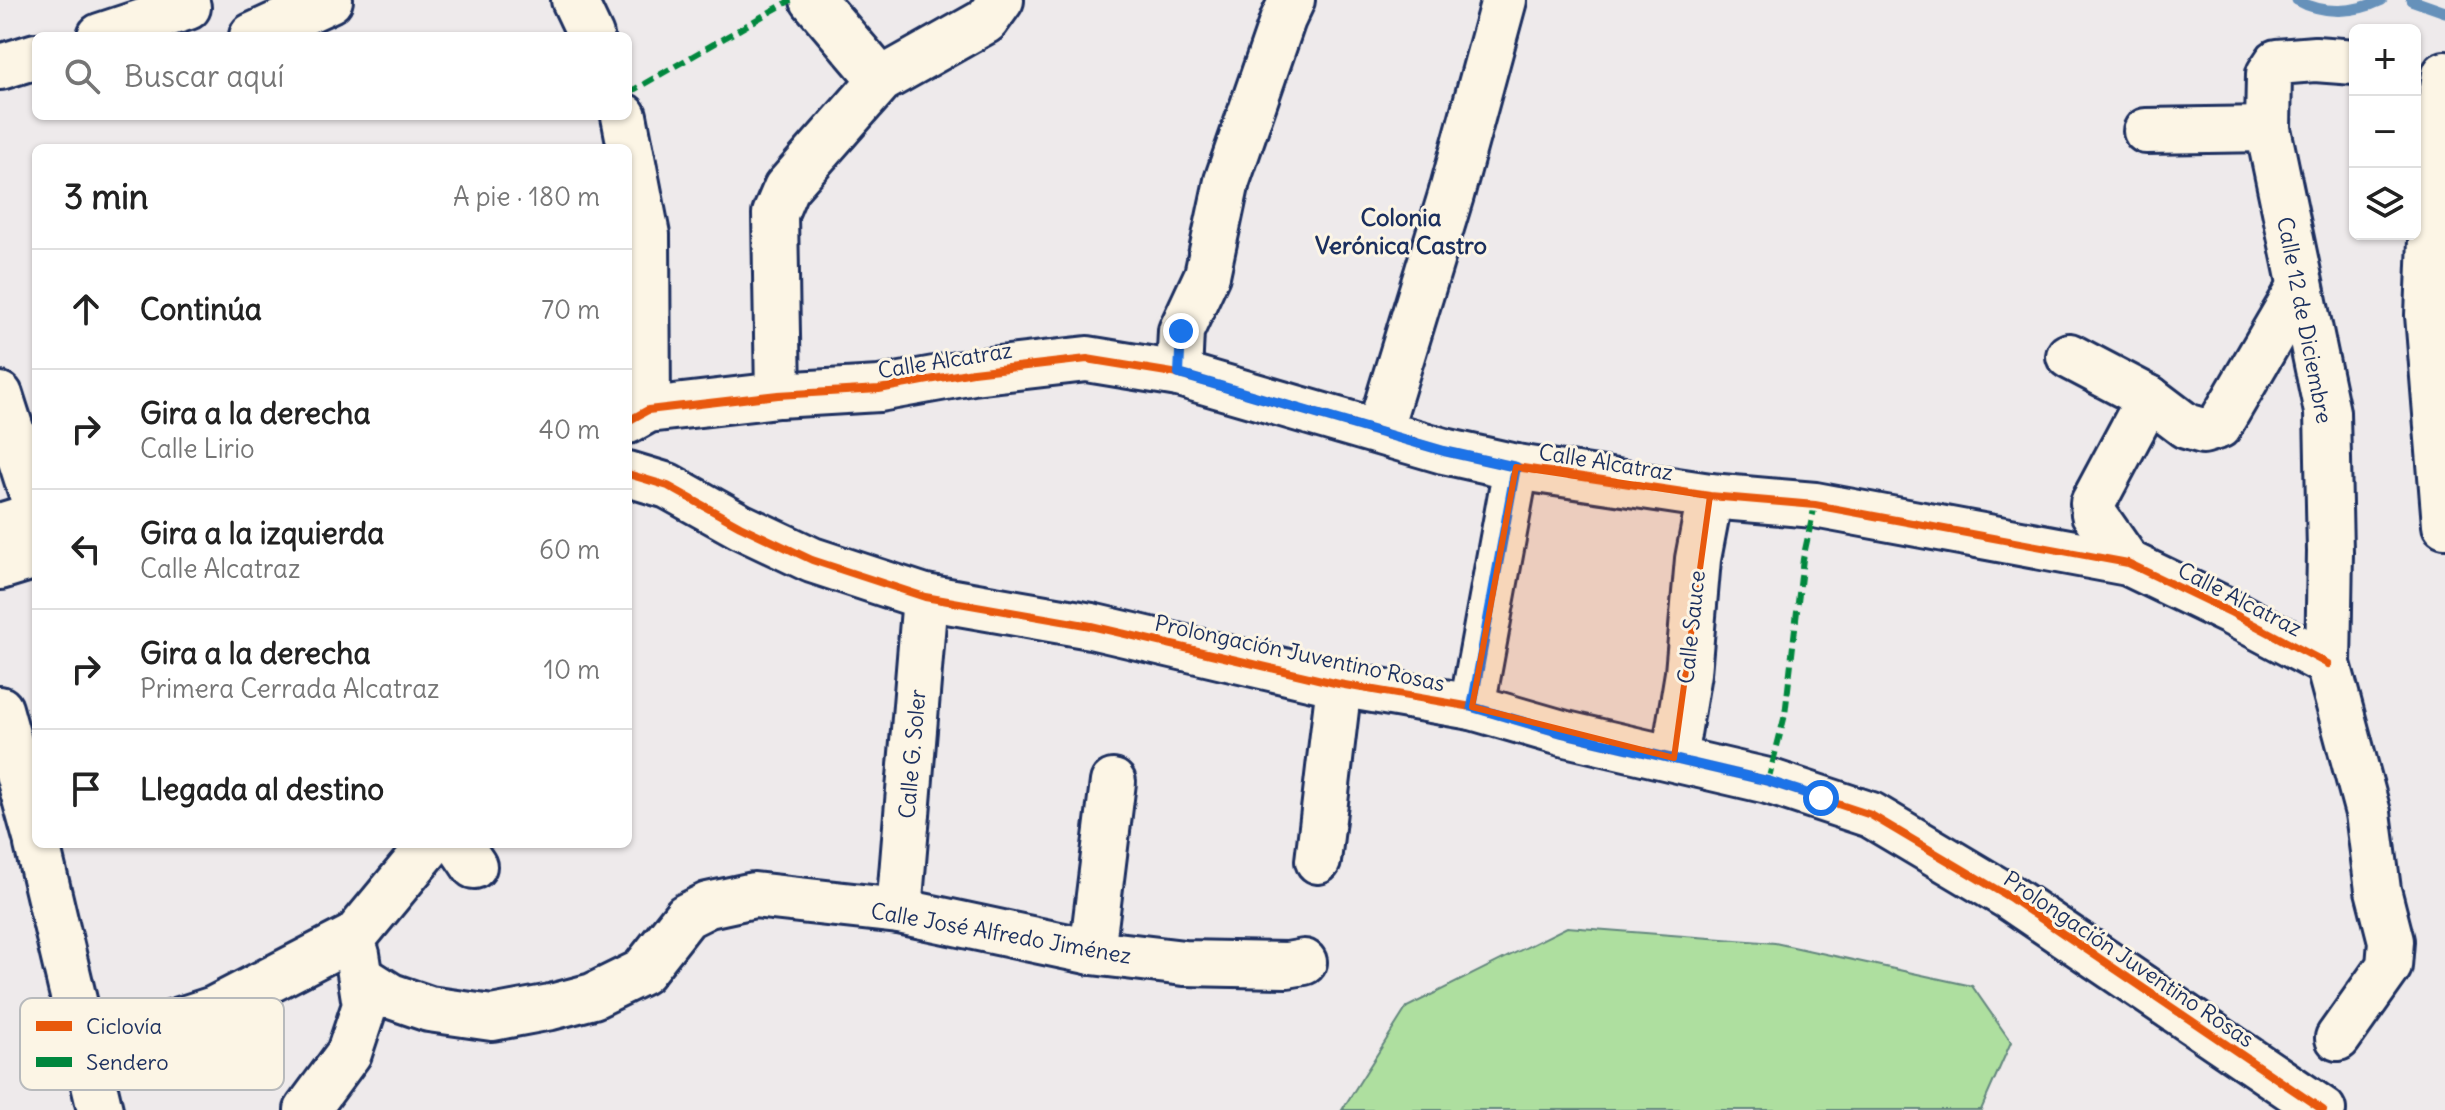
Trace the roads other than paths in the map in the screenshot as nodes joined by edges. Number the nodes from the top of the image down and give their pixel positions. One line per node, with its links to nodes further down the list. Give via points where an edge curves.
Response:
1 (330, 0): 9 (street)
2 (574, 0): 10 (street)
3 (813, 0): 16 (street)
4 (1001, 0): 16 (street, via 986,21)
5 (1292, 0): 24 (street, via 1227,181 1207,275 1181,331)
6 (1504, 0): 29 (street)
7 (188, 7): 8 (street)
8 (112, 32)
9 (261, 32)
10 (589, 32)
11 (32, 57): 13 (street)
12 (2349, 62): 18 (street, Calle 12 de Diciembre, via 2277,62 2269,74)
13 (0, 67)
14 (2421, 71): 15 (street)
15 (2445, 74): 35 (street, via 2435,140 2428,315)
16 (881, 80): 26 (street, via 786,188 775,214)
17 (625, 120): 20 (street)
18 (2268, 129): 19 (street); 22 (street, Calle 12 de Diciembre)
19 (2146, 131)
20 (629, 144)
21 (632, 157): 28 (street, via 647,235)
22 (2300, 287): 27 (street, via 2219,426 2203,431 2186,426); 41 (street, Calle 12 de Diciembre, via 2327,412)
23 (2069, 356): 27 (street)
24 (1179, 374): 26 (street, Calle Alcatraz, via 1087,359 879,389); 29 (street, Calle Alcatraz)
25 (0, 395): 32 (street)
26 (778, 395): 28 (street, Calle Alcatraz)
27 (2149, 398): 38 (street, via 2093,503 2094,514)
28 (638, 416)
29 (1379, 431): 30 (street, Calle Alcatraz)
30 (1516, 467): 33 (street, Calle Alcatraz); 43 (street)
31 (632, 475): 40 (street, Prolongación Juventino Rosas, via 668,486 812,560)
32 (32, 495)
33 (1710, 496): 38 (street, Calle Alcatraz, via 1815,505); 45 (street, Calle Sauce)
34 (32, 516): 36 (street)
35 (2445, 525)
36 (0, 526)
37 (32, 557): 39 (street)
38 (2128, 563): 41 (street, Calle Alcatraz)
39 (0, 567)
40 (925, 597): 42 (street, Prolongación Juventino Rosas, via 1091,626); 51 (street, Calle G. Soler)
41 (2328, 664): 57 (street, Calle 12 de Diciembre, via 2368,813 2391,941 2389,966)
42 (1339, 684): 43 (street, Prolongación Juventino Rosas); 50 (street)
43 (1472, 707): 45 (street, Prolongación Juventino Rosas)
44 (0, 709): 47 (street)
45 (1674, 758): 61 (street, Prolongación Juventino Rosas, via 1768,781 1871,815 2009,897)
46 (1113, 782): 52 (street)
47 (32, 824)
48 (38, 848): 55 (street)
49 (428, 848): 53 (street)
50 (1318, 861)
51 (899, 911): 52 (street, Calle José Alfredo Jiménez); 53 (street, Calle José Alfredo Jiménez, via 754,895 708,905 686,916 642,972 593,996 492,1018 429,1009 391,996)
52 (1092, 952): 54 (street, Calle José Alfredo Jiménez, via 1184,963)
53 (358, 957): 56 (street); 60 (street, via 365,1005 349,1053)
54 (1304, 962)
55 (72, 998)
56 (244, 998)
57 (2338, 1038)
58 (95, 1090): 59 (street)
59 (100, 1110)
60 (307, 1110)
61 (2323, 1110)

